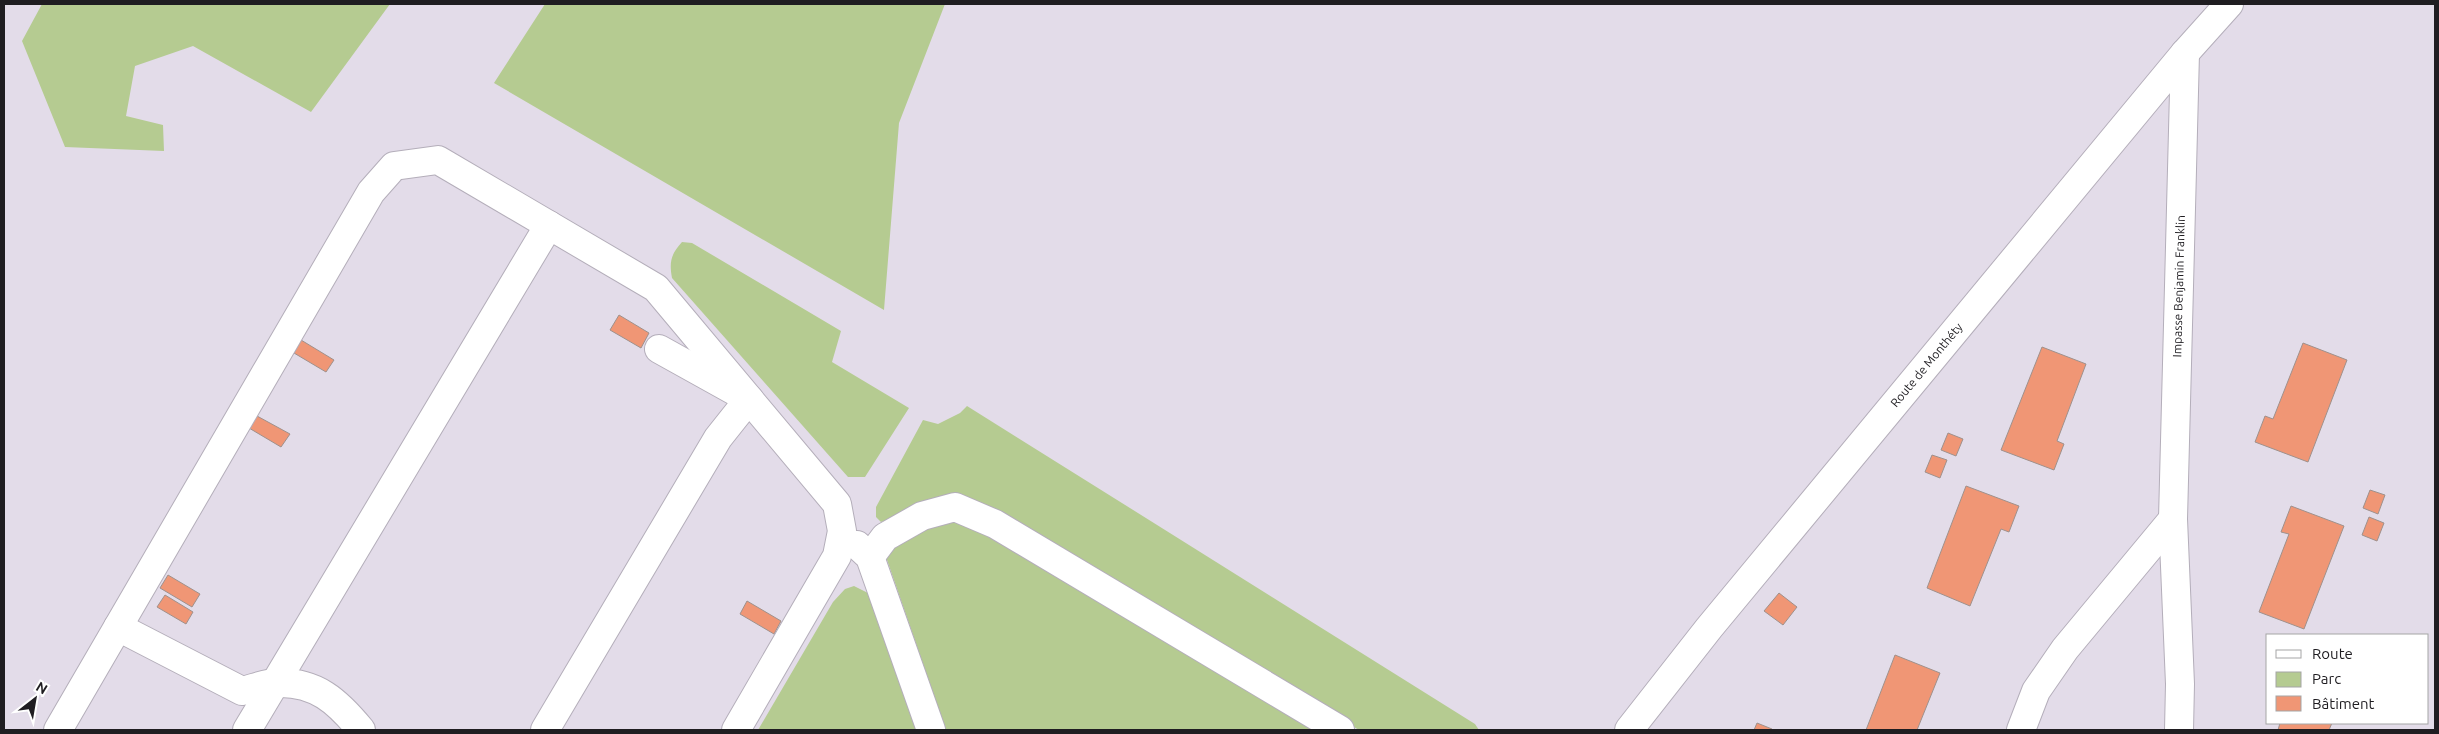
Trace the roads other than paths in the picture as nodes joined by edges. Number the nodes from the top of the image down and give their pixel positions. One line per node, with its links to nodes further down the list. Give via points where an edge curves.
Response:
1 (2229, 4): 2 (street, Route de Monthéty)
2 (2185, 53): 6 (street, Impasse Benjamin Franklin); 18 (street, Route de Monthéty, via 1709,628)
3 (548, 225): 5 (street, via 656,288); 9 (street, via 438,160 394,166 371,192); 10 (street)
4 (659, 349): 5 (street)
5 (749, 399): 7 (street, via 838,504); 14 (street, via 718,438)
6 (2173, 519): 19 (street, via 2065,649 2036,690); 20 (street, Impasse Benjamin Franklin)
7 (842, 531): 8 (street); 15 (street, via 837,556)
8 (870, 558): 16 (street); 17 (street, via 885,537 922,516 955,508 995,524)
9 (118, 627): 10 (street, via 242,691); 11 (street)
10 (276, 683): 12 (street); 13 (street, via 314,687 346,711)
11 (58, 730)
12 (247, 730)
13 (361, 730)
14 (545, 730)
15 (736, 730)
16 (931, 730)
17 (1340, 730)
18 (1630, 730)
19 (2021, 730)
20 (2179, 730)

